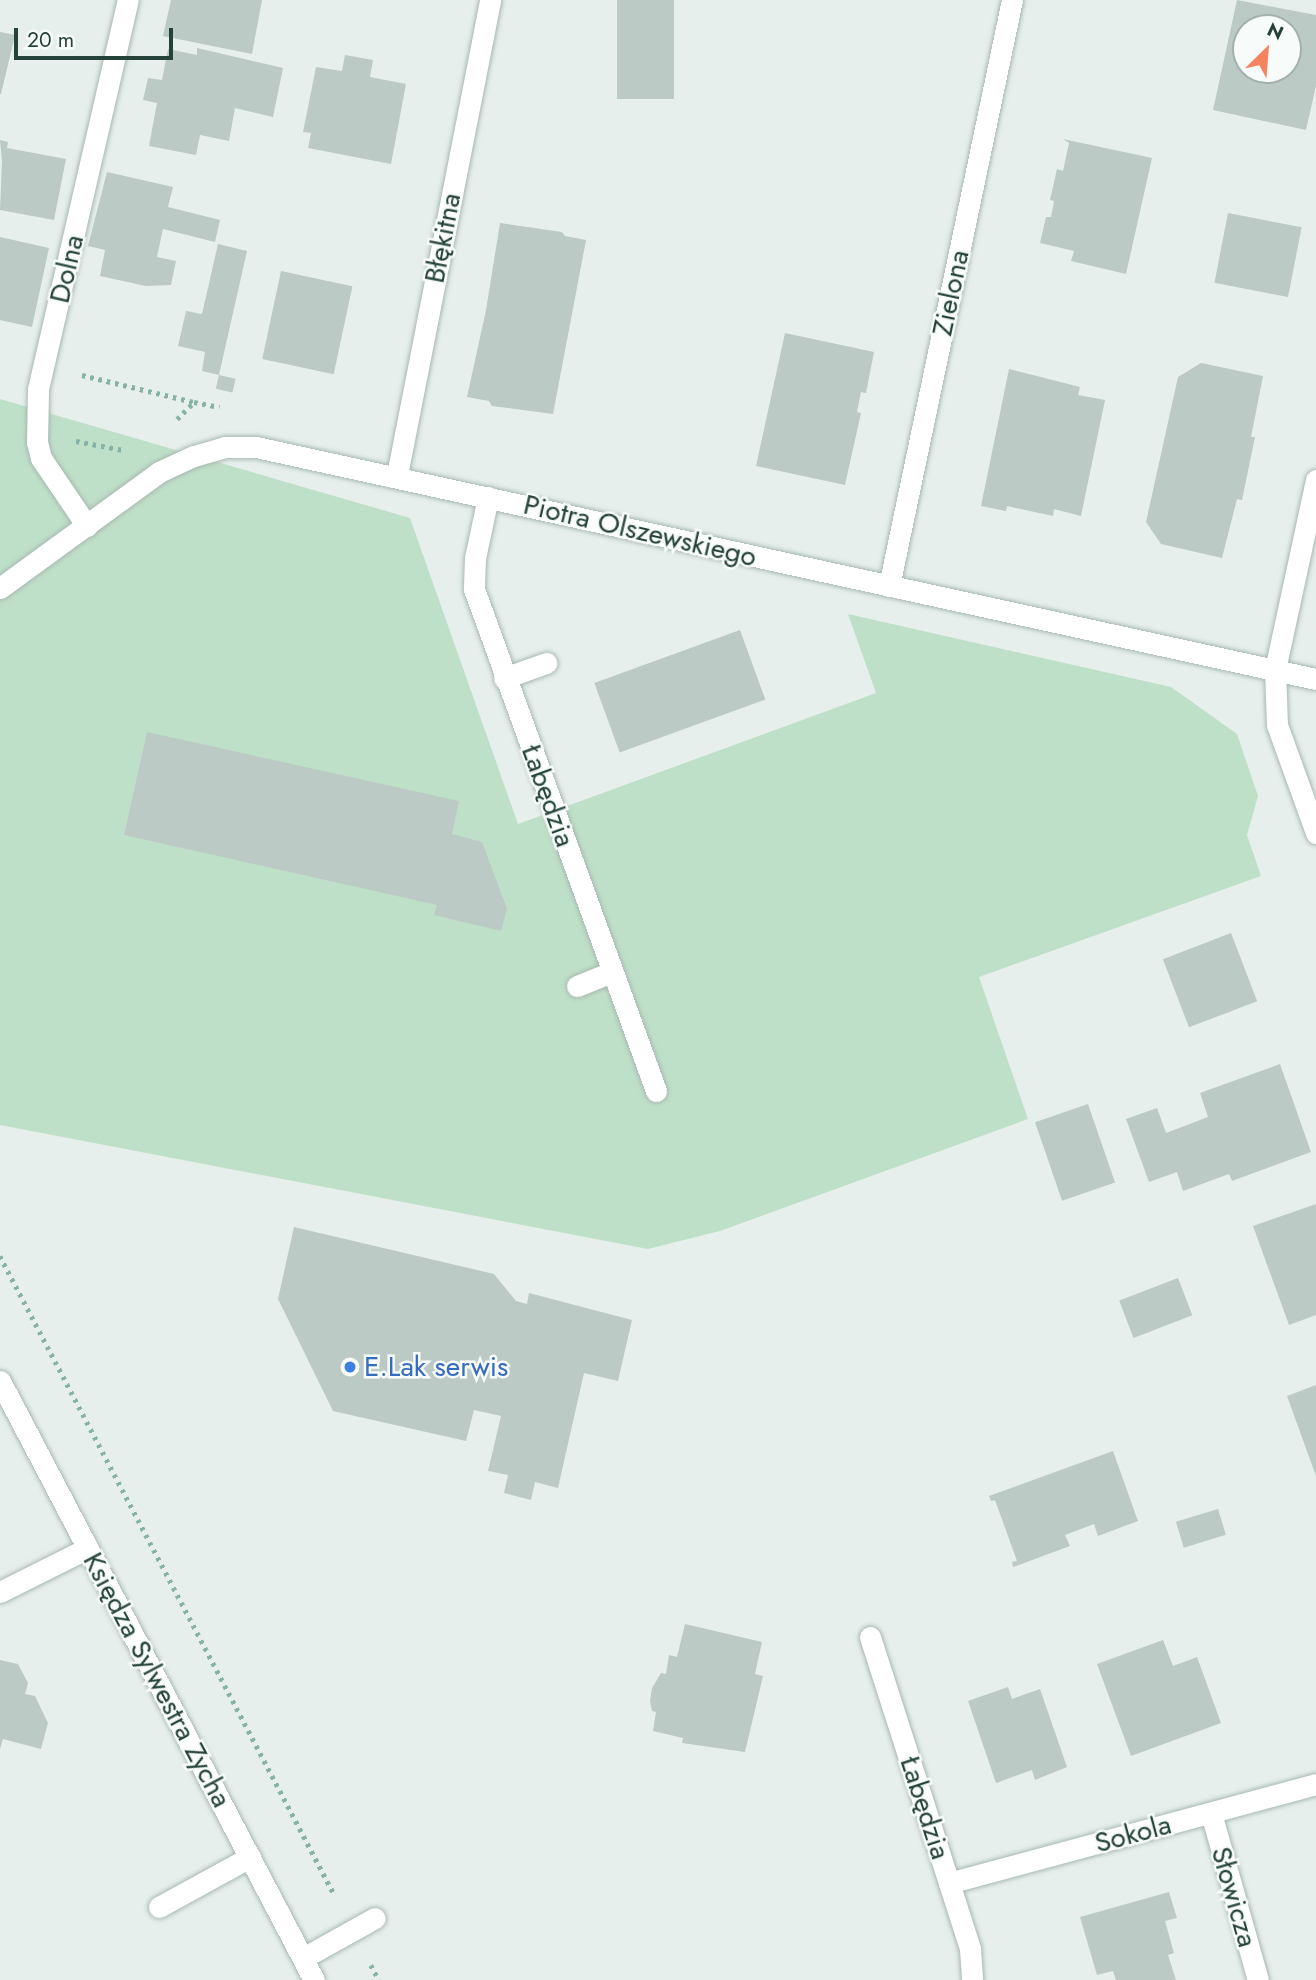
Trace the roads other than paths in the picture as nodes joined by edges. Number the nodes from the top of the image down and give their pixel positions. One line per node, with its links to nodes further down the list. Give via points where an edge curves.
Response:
1 (128, 0): 7 (street, Dolna, via 38,389 41,458)
2 (490, 0): 4 (street, Błękitna)
3 (1013, 0): 8 (street, Zielona)
4 (397, 475): 6 (street, Piotra Olszewskiego); 7 (street, Piotra Olszewskiego, via 256,447 225,447 159,472)
5 (1316, 480): 11 (street)
6 (488, 497): 8 (street, Piotra Olszewskiego); 12 (street, Łabędzia, via 475,558 474,590)
7 (86, 526): 9 (street, Piotra Olszewskiego)
8 (889, 586): 11 (street, Piotra Olszewskiego)
9 (0, 588)
10 (546, 663): 12 (street)
11 (1275, 670): 13 (street, Piotra Olszewskiego); 14 (street, via 1277,725)
12 (504, 678): 15 (street, Łabędzia)
13 (1316, 679)
14 (1316, 833)
15 (612, 972): 16 (street); 17 (street, Łabędzia)
16 (577, 986)
17 (656, 1091)
18 (0, 1381): 19 (street, Księdza Sylwestra Zycha)
19 (88, 1548): 20 (street); 24 (street, Księdza Sylwestra Zycha)
20 (0, 1592)
21 (870, 1637): 25 (street, Łabędzia)
22 (1316, 1784): 23 (street, Sokola)
23 (1211, 1813): 25 (street, Sokola); 31 (street, Słowicza)
24 (250, 1857): 26 (street); 28 (street, Księdza Sylwestra Zycha)
25 (949, 1883): 30 (street, Łabędzia, via 970,1949)
26 (159, 1907)
27 (375, 1919): 28 (street)
28 (303, 1958): 29 (street, Księdza Sylwestra Zycha)
29 (314, 1980)
30 (972, 1980)
31 (1258, 1980)

